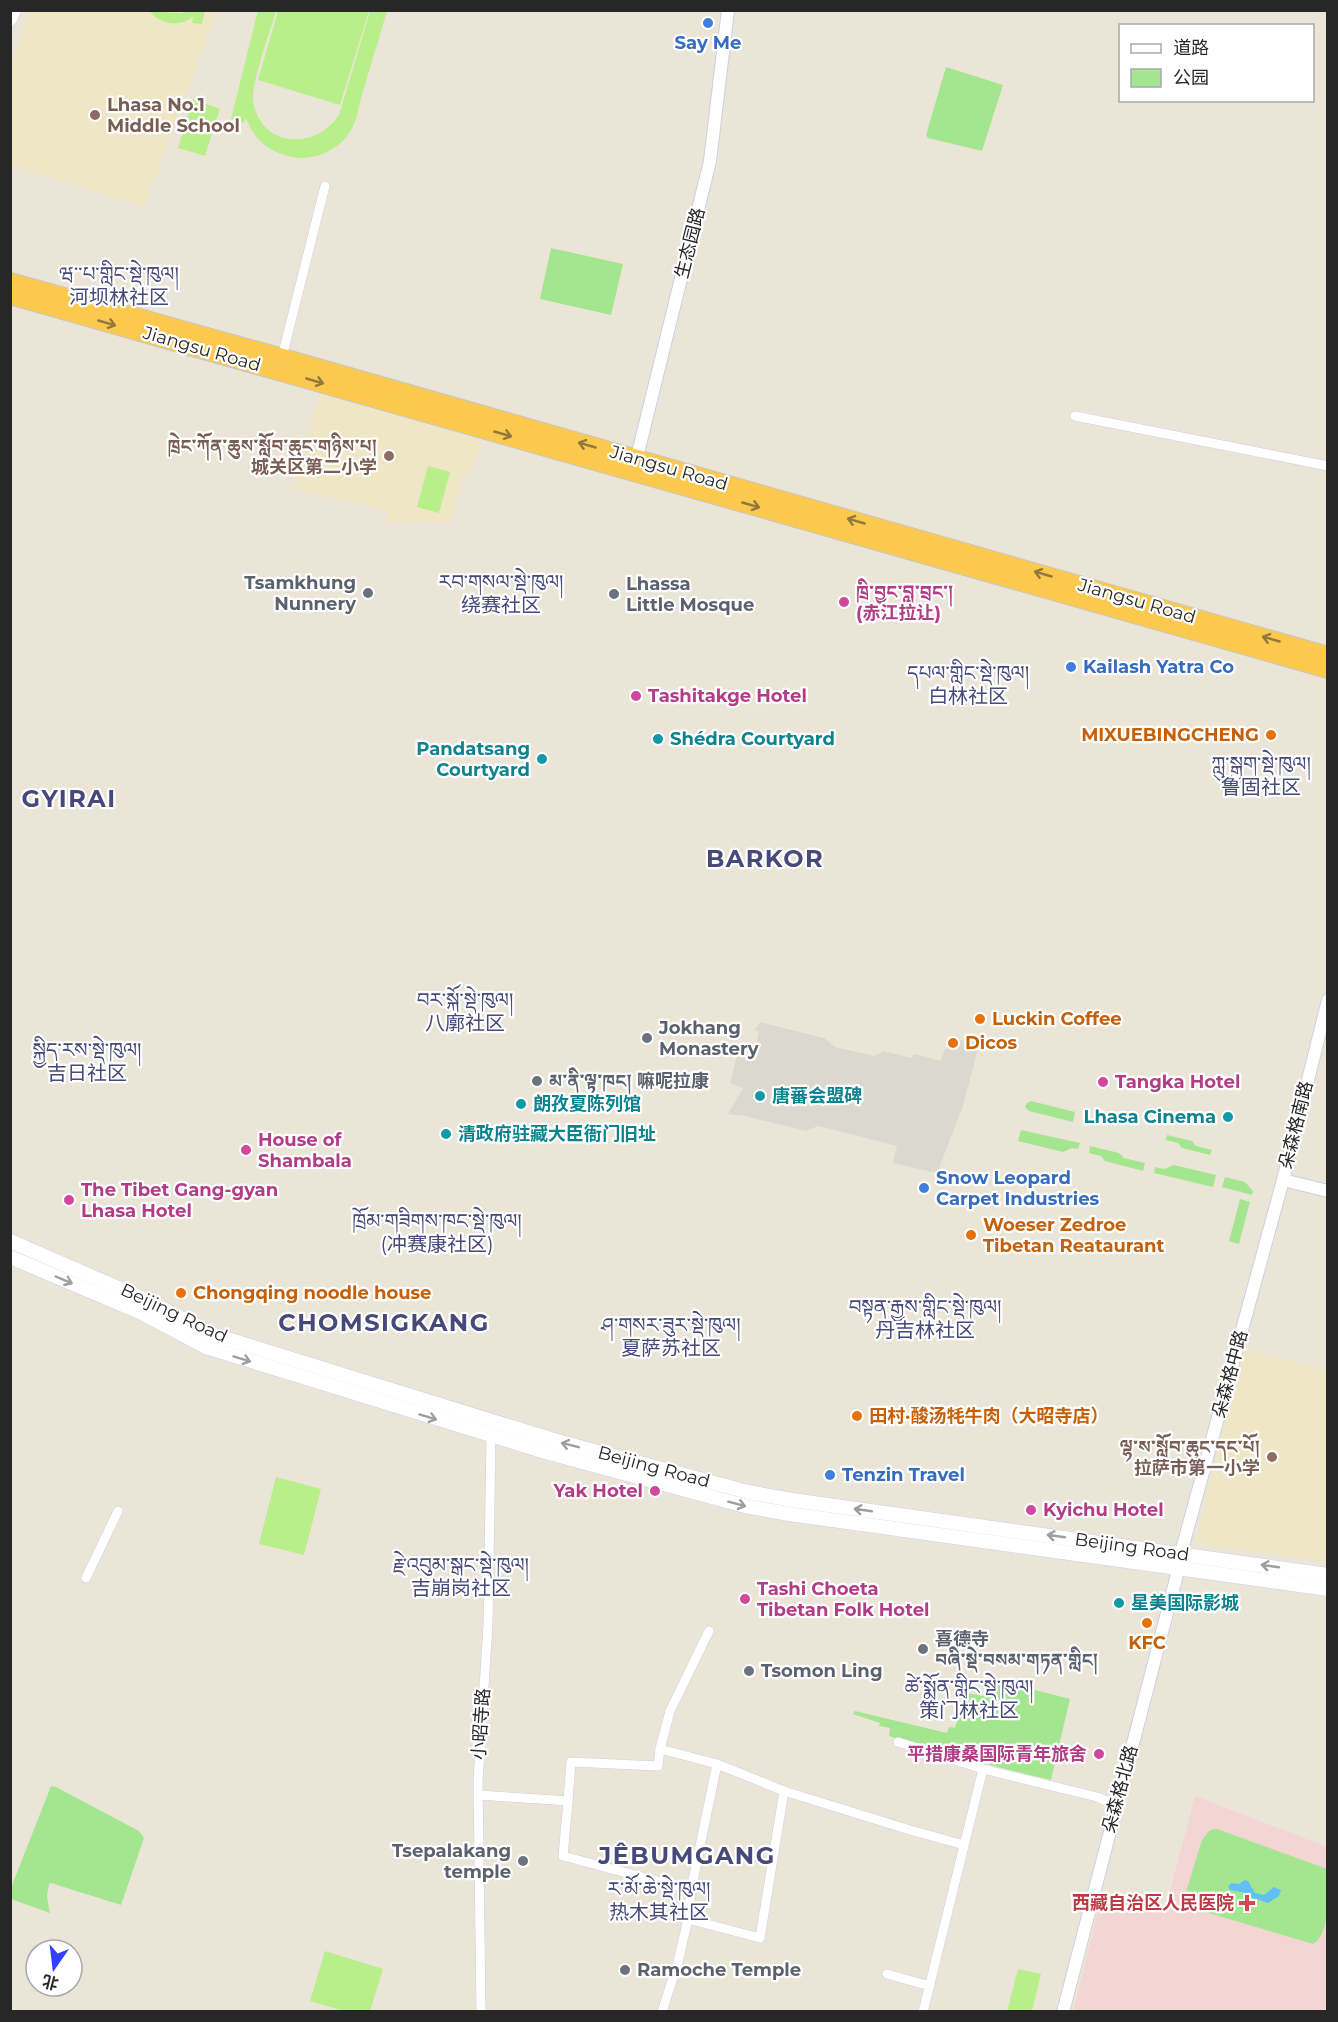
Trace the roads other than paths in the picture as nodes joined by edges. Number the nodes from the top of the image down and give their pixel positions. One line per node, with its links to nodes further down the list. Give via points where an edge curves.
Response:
1 (14, 10): 3 (main road)
2 (728, 10): 9 (street, 生态园路, via 710,161)
3 (10, 19)
4 (325, 186): 7 (street)
5 (10, 281): 7 (highway, Jiangsu Road)
6 (10, 296): 7 (highway, Jiangsu Road, one-way to 7)
7 (280, 363): 9 (highway, Jiangsu Road)
8 (1075, 416): 10 (street)
9 (635, 465): 11 (highway, Jiangsu Road, one-way to 9); 12 (highway, Jiangsu Road, one-way to 12)
10 (1328, 466)
11 (1328, 656)
12 (1328, 670)
13 (1328, 1000): 14 (street, 朵森格南路)
14 (1282, 1180): 15 (street); 20 (street, 朵森格中路)
15 (1328, 1191)
16 (10, 1241): 20 (main road, Beijing Road, one-way to 16, via 748,1492 557,1441 211,1334 148,1301)
17 (10, 1257): 18 (main road, Beijing Road, one-way to 18, via 142,1313 206,1347)
18 (491, 1436): 21 (main road, Beijing Road, one-way to 21, via 756,1508); 31 (street, 小昭寺路, via 488,1625)
19 (118, 1511): 23 (street)
20 (1181, 1553): 21 (street, 朵森格中路); 22 (main road, Beijing Road, one-way to 20)
21 (1179, 1567): 24 (main road, Beijing Road); 33 (street, 朵森格北路)
22 (1328, 1575)
23 (86, 1578)
24 (1328, 1589)
25 (709, 1631): 27 (street, via 670,1711)
26 (898, 1742): 29 (street)
27 (660, 1749): 28 (street); 32 (street, via 658,1766 571,1762)
28 (717, 1764): 30 (street); 35 (street)
29 (983, 1769): 33 (street); 34 (street)
30 (784, 1791): 34 (street); 36 (street, via 760,1938)
31 (478, 1795): 32 (street); 39 (street, 小昭寺路)
32 (568, 1801): 35 (street, via 563,1856)
33 (1116, 1805): 42 (street, 朵森格北路)
34 (964, 1845): 38 (street)
35 (691, 1890): 36 (street)
36 (688, 1919): 40 (street)
37 (887, 1974): 38 (street)
38 (930, 1986): 41 (street)
39 (482, 2012)
40 (662, 2012)
41 (923, 2012)
42 (1063, 2012)

